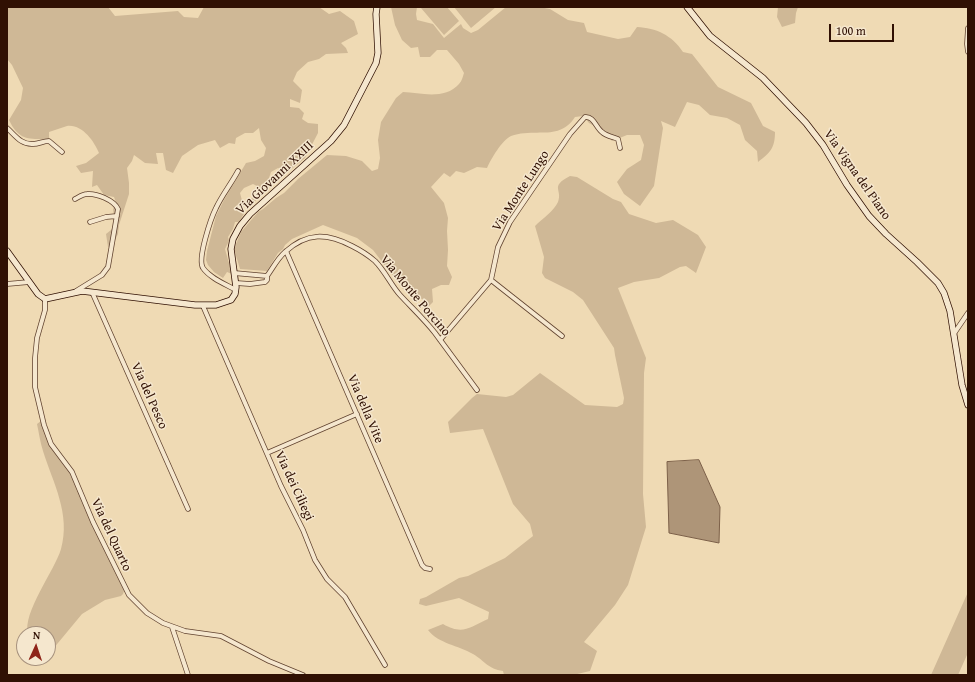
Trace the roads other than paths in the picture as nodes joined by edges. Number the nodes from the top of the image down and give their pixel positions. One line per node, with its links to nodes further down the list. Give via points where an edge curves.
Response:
1 (372, 7): 4 (street, Via Giovanni XXIII)
2 (377, 7): 4 (street, Via Giovanni XXIII)
3 (687, 7): 28 (street, Via Vigna del Piano, via 710,36 763,78 806,123 869,216 935,279 946,298)
4 (376, 14): 16 (street, Via Giovanni XXIII, via 376,63 344,125 329,144 244,220 232,244)
5 (968, 28): 6 (street)
6 (968, 52)
7 (7, 128): 9 (street, via 24,143 50,142)
8 (620, 148): 18 (street, Via Monte Lungo, via 618,139 603,133 591,118 585,118 570,134 508,225 498,247)
9 (62, 152)
10 (238, 171): 22 (street, via 213,214 201,261 210,275)
11 (75, 199): 12 (street, via 89,194 106,199 117,206)
12 (117, 216): 13 (street); 23 (street, via 108,265 104,273)
13 (90, 222)
14 (7, 251): 19 (street)
15 (286, 251): 17 (street, Via Monte Porcino); 30 (street, Via Monte Porcino, via 312,237 322,236 359,250 376,263); 33 (street, Via della Vite)
16 (234, 273): 17 (street); 20 (street, Via Giovanni XXIII)
17 (267, 276): 20 (street, via 263,283)
18 (491, 280): 29 (street); 30 (street, Via Monte Lungo)
19 (30, 282): 21 (street); 25 (street)
20 (236, 283): 22 (street, Via Giovanni XXIII)
21 (7, 284)
22 (236, 290): 26 (street, via 230,301)
23 (76, 292): 24 (street); 25 (street)
24 (92, 292): 26 (street); 35 (street, Via del Pesco)
25 (45, 299): 37 (street, Via del Quarto, via 45,310 35,351 35,382 47,435 72,472 129,595 151,616)
26 (203, 306): 34 (street, Via dei Ciliegi)
27 (968, 313): 28 (street)
28 (955, 332): 32 (street, Via Vigna del Piano, via 962,385)
29 (562, 336)
30 (440, 340): 31 (street, Via Monte Porcino)
31 (477, 390)
32 (968, 405)
33 (356, 414): 34 (street); 36 (street, Via della Vite, via 422,565)
34 (267, 453): 38 (street, Via dei Ciliegi, via 315,560 327,578 345,597)
35 (188, 509)
36 (430, 569)
37 (172, 627): 39 (street); 40 (street, Via del Quarto, via 187,632 221,636)
38 (385, 665)
39 (188, 675)
40 (303, 675)

